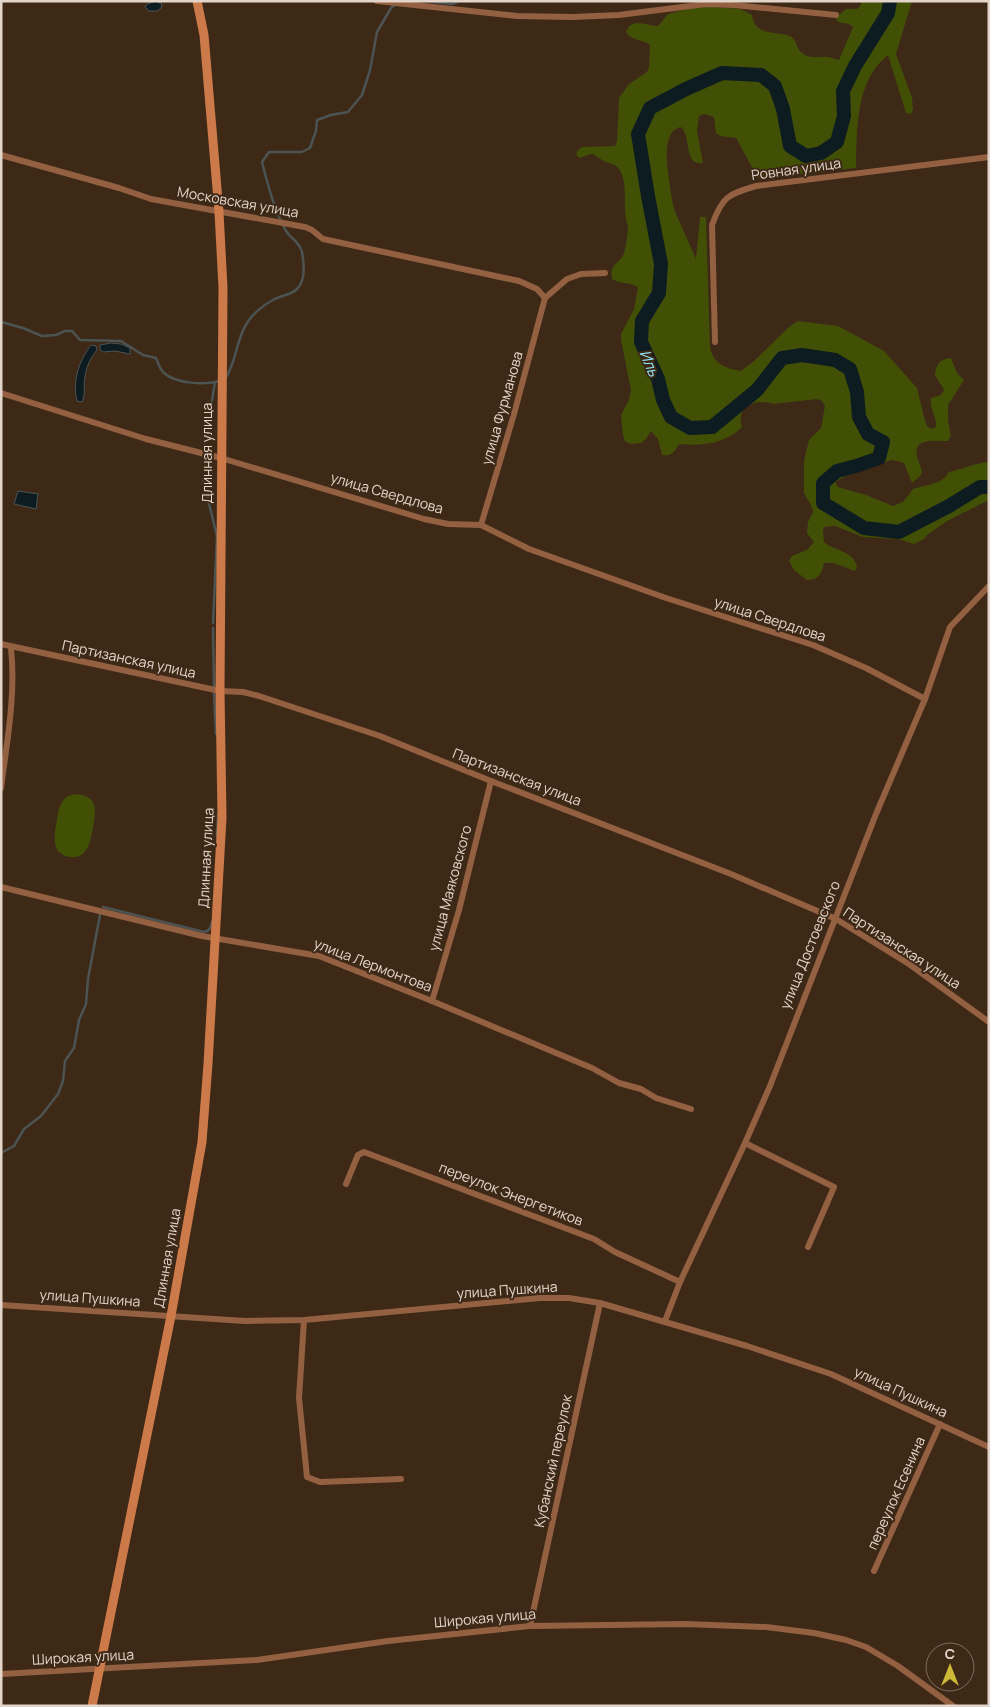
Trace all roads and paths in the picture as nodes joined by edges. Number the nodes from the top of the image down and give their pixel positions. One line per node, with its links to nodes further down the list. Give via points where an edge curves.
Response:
1 (197, 1): 6 (main road, Длинная улица, via 204,35)
2 (377, 1): 3 (street, via 526,16 619,16 706,4)
3 (836, 15)
4 (1, 155): 6 (street, Московская улица, via 151,200)
5 (989, 157): 9 (street, Ровная улица, via 756,186 724,199 712,225)
6 (219, 212): 8 (street, Московская улица, via 294,224 312,230 323,239 519,282 538,289); 11 (main road, Длинная улица, via 223,288)
7 (605, 273): 8 (street, via 581,274 567,279)
8 (545, 298): 12 (street, улица Фурманова)
9 (715, 342)
10 (1, 393): 11 (street, улица Свердлова, via 146,439)
11 (220, 458): 12 (street, улица Свердлова, via 424,518 448,524); 16 (main road, Длинная улица)
12 (481, 525): 17 (street, улица Свердлова, via 547,556 814,646 866,668)
13 (989, 586): 17 (street, улица Достоевского, via 950,627)
14 (1, 644): 15 (street, Партизанская улица)
15 (11, 648): 16 (street, Партизанская улица); 19 (street, via 11,714)
16 (220, 691): 18 (street, Партизанская улица, via 243,692 313,713); 22 (main road, Длинная улица, via 222,818)
17 (925, 699): 21 (street, улица Достоевского)
18 (491, 781): 21 (street, Партизанская улица, via 731,874); 23 (street, улица Маяковского, via 459,910)
19 (1, 788)
20 (1, 888): 22 (street, улица Лермонтова)
21 (836, 919): 24 (street, Партизанская улица, via 909,964); 26 (street, улица Достоевского)
22 (215, 938): 23 (street, улица Лермонтова, via 319,956); 32 (main road, Длинная улица, via 202,1142)
23 (432, 1001): 25 (street, улица Лермонтова, via 592,1068 619,1083)
24 (989, 1022)
25 (691, 1109)
26 (745, 1143): 28 (street, via 834,1187); 29 (street, улица Достоевского)
27 (346, 1184): 29 (street, переулок Энергетиков, via 358,1155 364,1152 594,1240)
28 (808, 1247)
29 (680, 1282): 34 (street, улица Достоевского)
30 (600, 1303): 33 (street, улица Пушкина, via 540,1298); 34 (street, улица Пушкина); 39 (street, Кубанский переулок)
31 (1, 1305): 32 (street, улица Пушкина)
32 (171, 1316): 33 (street, улица Пушкина, via 246,1321); 40 (main road, Длинная улица)
33 (304, 1320): 37 (street, via 299,1398 307,1477 320,1482)
34 (665, 1321): 35 (street, улица Пушкина, via 831,1374)
35 (940, 1424): 36 (street, улица Пушкина); 38 (street, переулок Есенина)
36 (989, 1447)
37 (401, 1479)
38 (874, 1572)
39 (530, 1626): 40 (street, Широкая улица, via 388,1641 257,1660); 43 (street, Широкая улица, via 685,1624 766,1627 846,1640 866,1647 898,1666)
40 (99, 1669): 41 (street, Широкая улица); 42 (main road, Длинная улица)
41 (1, 1674)
42 (92, 1706)
43 (953, 1706)

